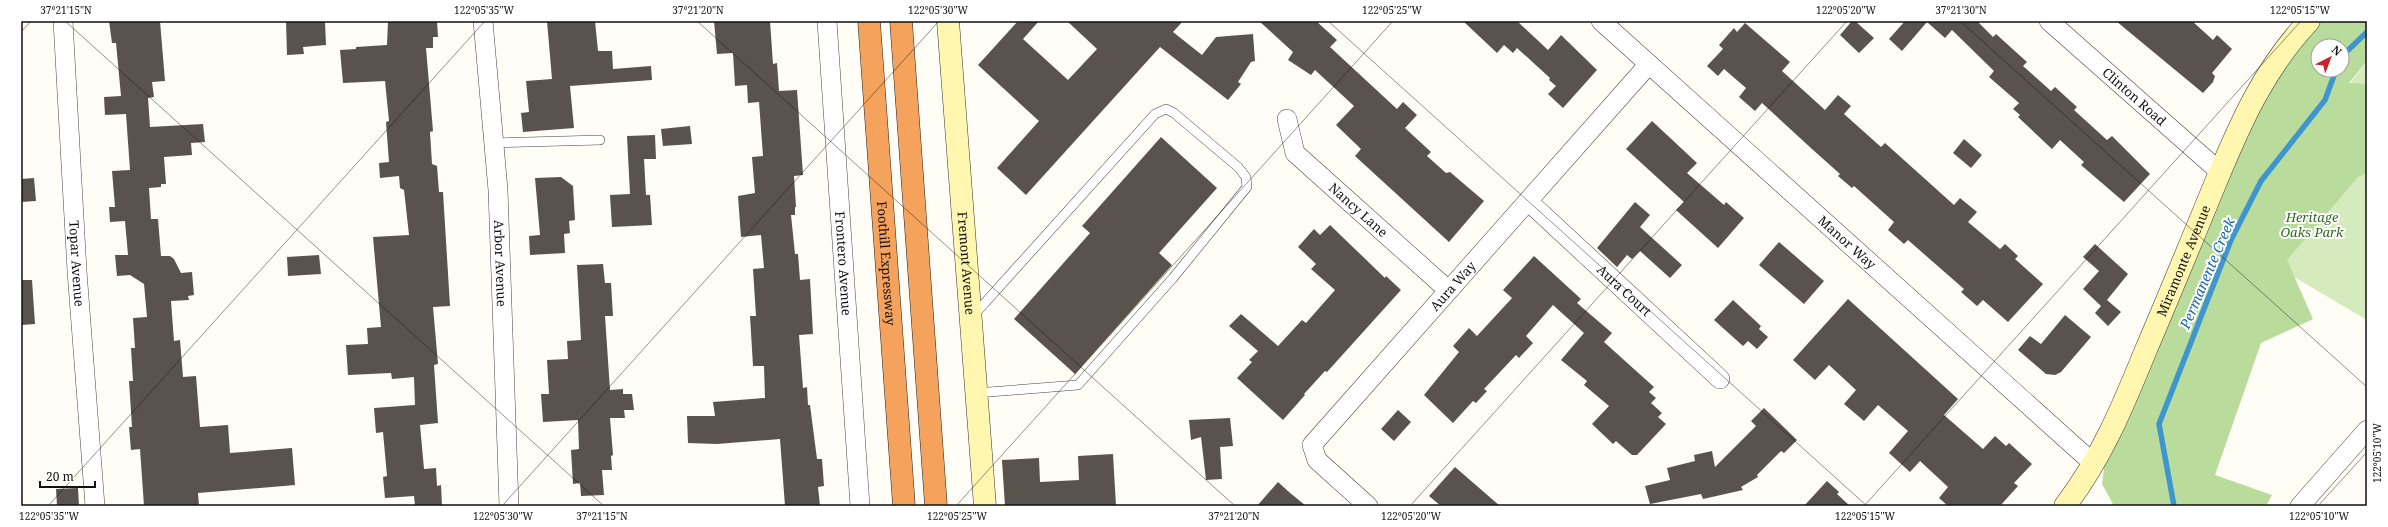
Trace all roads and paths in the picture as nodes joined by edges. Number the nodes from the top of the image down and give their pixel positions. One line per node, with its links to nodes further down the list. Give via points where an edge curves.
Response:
1 (63, 21): 22 (street, Topar Avenue, via 77,271)
2 (483, 21): 13 (street, Arbor Avenue)
3 (827, 21): 24 (street, Frontero Avenue)
4 (869, 21): 25 (highway, Foothill Expressway)
5 (901, 21): 26 (highway)
6 (948, 21): 17 (street, Fremont Avenue)
7 (1602, 21): 10 (street, Manor Way)
8 (2049, 21): 14 (street, Clinton Road)
9 (2309, 21): 14 (street, Miramonte Avenue, via 2287,46 2253,98)
10 (1649, 64): 15 (street, Aura Way); 21 (street, Manor Way)
11 (1287, 119): 16 (street, Nancy Lane, via 1295,153)
12 (600, 140): 13 (lane)
13 (493, 143): 23 (street, Arbor Avenue, via 498,190)
14 (2220, 172): 21 (street, Miramonte Avenue, via 2128,393)
15 (1529, 202): 16 (street, Aura Way); 18 (street, Aura Court)
16 (1448, 290): 28 (street, Aura Way, via 1312,445 1316,460)
17 (970, 318): 19 (street, Fremont Avenue); 19 (lane, via 1155,114 1166,109 1174,113 1238,166 1246,177 1247,187 1218,224 1078,385)
18 (1720, 379)
19 (976, 393): 27 (street, Fremont Avenue)
20 (2367, 430): 30 (street)
21 (2094, 464): 29 (street, Miramonte Avenue)
22 (95, 506)
23 (509, 506)
24 (860, 506)
25 (904, 506)
26 (936, 506)
27 (985, 506)
28 (1368, 506)
29 (2064, 506)
30 (2300, 506)

